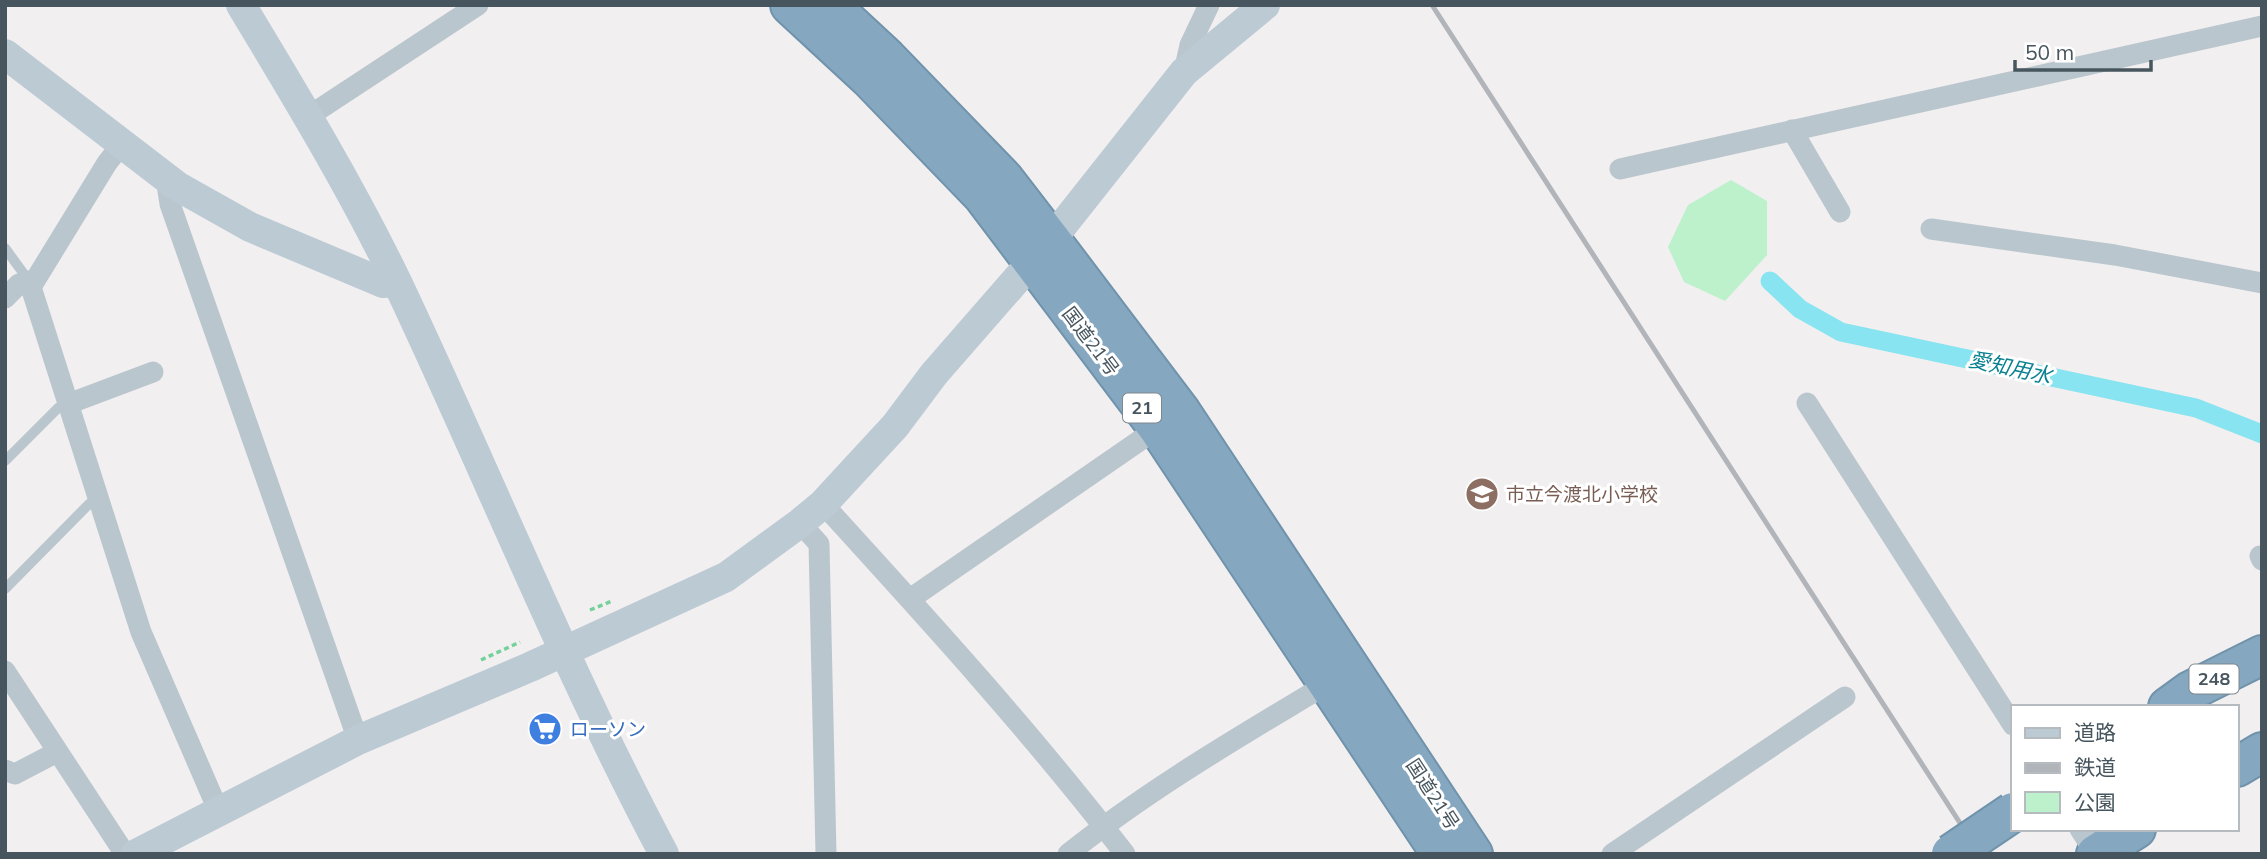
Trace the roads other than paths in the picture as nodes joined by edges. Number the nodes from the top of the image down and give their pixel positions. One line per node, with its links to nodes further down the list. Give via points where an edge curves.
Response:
1 (241, 5): 10 (street)
2 (478, 5): 10 (street)
3 (790, 5): 18 (highway, 国道21号 / 21)
4 (831, 5): 18 (highway, 国道21号 / 21, via 1004,179)
5 (1209, 5): 9 (street, via 1190,45)
6 (1265, 5): 9 (street)
7 (2262, 26): 11 (street)
8 (5, 54): 12 (street)
9 (1184, 72): 18 (street)
10 (309, 116): 19 (street)
11 (1792, 130): 13 (street); 15 (street)
12 (122, 145): 14 (street); 21 (street)
13 (1620, 169)
14 (166, 178): 19 (street, via 250,227 383,283); 40 (street, via 170,204)
15 (1840, 212)
16 (1931, 229): 20 (street, via 2115,254)
17 (5, 248): 21 (lane)
18 (1041, 251): 26 (highway, 国道21号 / 21); 29 (street, via 895,426); 57 (highway, 国道21号 / 21, via 1181,412)
19 (396, 282): 33 (street)
20 (2262, 283)
21 (30, 284): 22 (street, via 19,284); 25 (street)
22 (5, 298)
23 (153, 372): 25 (street)
24 (1807, 403): 39 (street)
25 (68, 404): 27 (lane, via 58,408); 28 (street)
26 (1158, 428): 32 (street); 36 (highway, 国道21号 / 21)
27 (5, 461)
28 (97, 501): 31 (lane); 45 (street, via 141,632)
29 (823, 504): 30 (street); 32 (street)
30 (800, 523): 33 (street, via 726,577); 53 (street, via 819,544)
31 (5, 589)
32 (910, 598): 47 (street)
33 (565, 651): 40 (street); 52 (street)
34 (2262, 655): 38 (highway, 248)
35 (5, 671): 41 (street)
36 (1327, 684): 47 (street); 56 (highway, 国道21号 / 21)
37 (1845, 697): 58 (street)
38 (2171, 705)
39 (2011, 722)
40 (358, 740): 45 (street)
41 (57, 752): 44 (street, via 15,774); 50 (street)
42 (2262, 752): 43 (highway)
43 (2239, 766)
44 (5, 770)
45 (219, 812): 51 (street)
46 (2011, 813): 59 (highway, bridge)
47 (1103, 826): 54 (street); 55 (street)
48 (2081, 831): 60 (street)
49 (2133, 831): 60 (highway)
50 (125, 854)
51 (136, 854)
52 (664, 854)
53 (826, 854)
54 (1068, 854)
55 (1125, 854)
56 (1441, 854)
57 (1473, 854)
58 (1612, 854)
59 (1951, 854)
60 (2096, 854)

